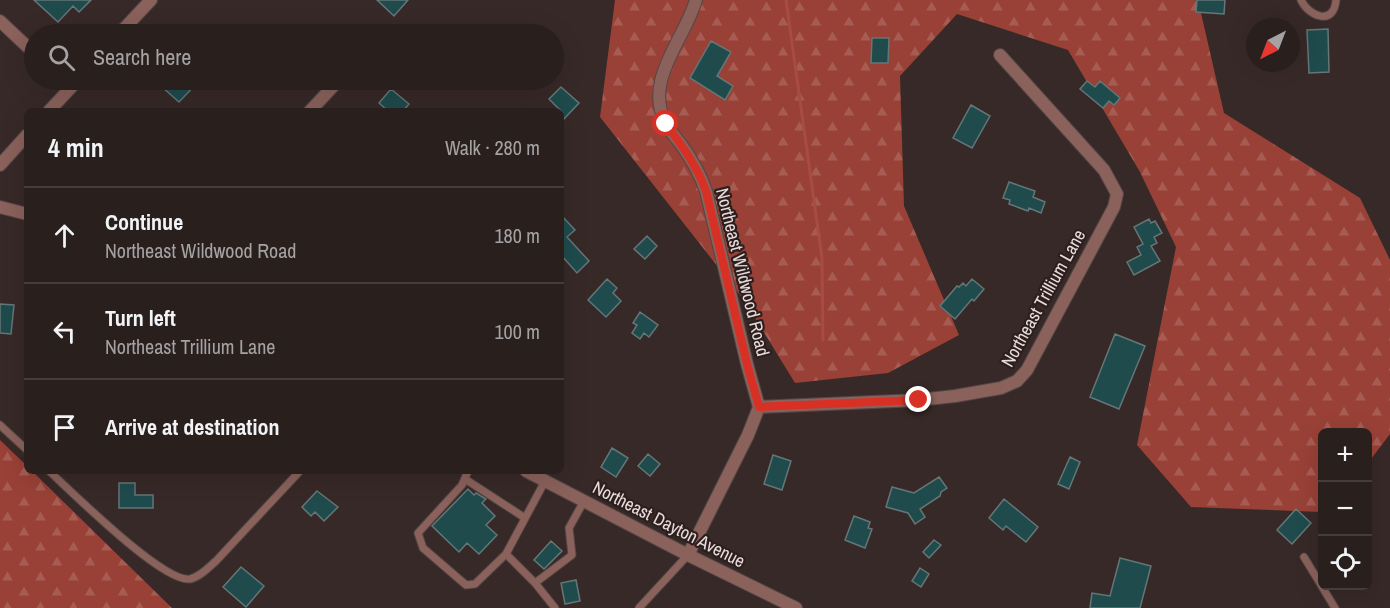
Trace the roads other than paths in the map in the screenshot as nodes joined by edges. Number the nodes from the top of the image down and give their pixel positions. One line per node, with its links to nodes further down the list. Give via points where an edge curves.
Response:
1 (151, 0): 6 (street)
2 (696, 0): 17 (street, Northeast Wildwood Road, via 662,74 658,104 666,124 700,173 706,191)
3 (1301, 0): 4 (lane, via 1311,12 1324,16 1336,8)
4 (1336, 0)
5 (0, 21): 7 (street)
6 (128, 24)
7 (24, 44)
8 (1000, 55): 17 (street, Northeast Trillium Lane, via 1104,171 1117,194 1114,207 1027,370 1017,381 1001,388 955,396)
9 (65, 90): 11 (street)
10 (330, 90): 12 (street)
11 (51, 108)
12 (313, 108)
13 (24, 138): 14 (street)
14 (0, 165)
15 (0, 207): 16 (street)
16 (24, 213)
17 (759, 407): 29 (street)
18 (0, 425): 19 (lane)
19 (24, 447)
20 (53, 474): 21 (lane, via 150,560 189,579 216,561)
21 (297, 474)
22 (467, 474): 24 (lane)
23 (532, 474): 25 (street, Northeast Dayton Avenue)
24 (465, 479): 27 (lane); 28 (lane, via 418,533 423,548 466,585 475,584)
25 (545, 481): 26 (street, Northeast Dayton Avenue); 27 (lane)
26 (584, 501): 29 (street, Northeast Dayton Avenue); 31 (lane, via 569,528 572,555)
27 (525, 518): 28 (lane)
28 (506, 554): 31 (lane)
29 (688, 555): 33 (lane); 34 (street, Northeast Dayton Avenue)
30 (1304, 557): 35 (lane)
31 (535, 583): 32 (lane)
32 (555, 608)
33 (639, 608)
34 (796, 608)
35 (1335, 608)

